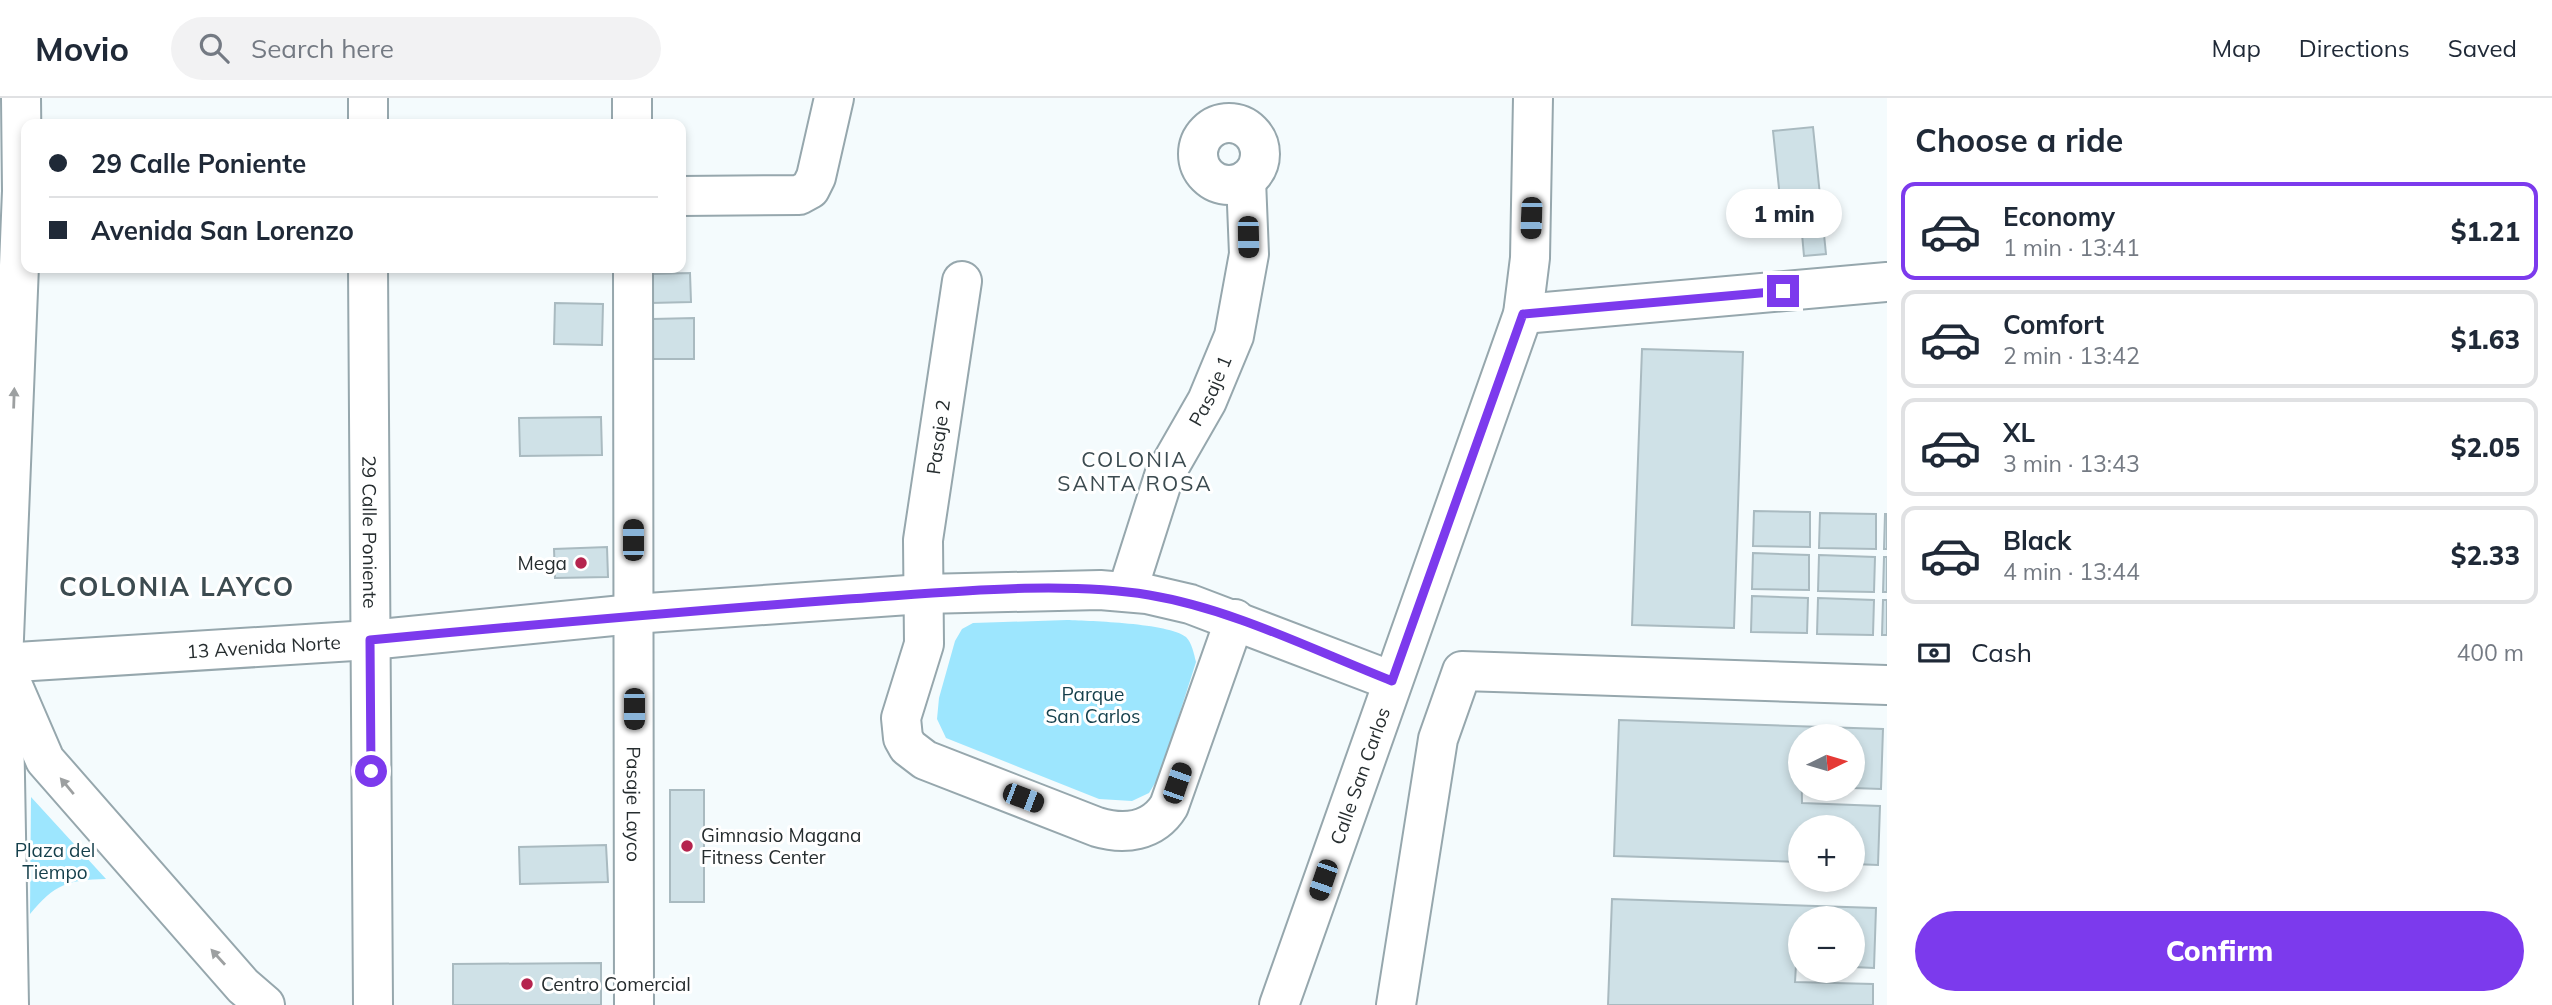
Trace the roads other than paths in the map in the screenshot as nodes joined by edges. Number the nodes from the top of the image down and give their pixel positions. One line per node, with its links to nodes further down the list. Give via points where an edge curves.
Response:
1 (21, 98): 9 (street)
2 (368, 98): 6 (street)
3 (632, 98): 7 (street)
4 (834, 98): 10 (street, via 810,189 799,195)
5 (1533, 98): 15 (street, Calle San Carlos, via 1530,258)
6 (368, 119)
7 (632, 119)
8 (1246, 180): 16 (street, Pasaje 1, via 1249,254 1234,336 1207,401 1164,476)
9 (16, 191): 21 (street, one-way to 9)
10 (686, 196)
11 (368, 273): 20 (street, 29 Calle Poniente)
12 (633, 273): 18 (street, Pasaje Layco)
13 (962, 281): 17 (street, Pasaje 2, via 923,540)
14 (1887, 282): 15 (street)
15 (1523, 314): 22 (street, Calle San Carlos)
16 (1127, 592): 17 (street, 13 Avenida Norte); 19 (street, 13 Avenida Norte, via 1167,598)
17 (923, 594): 18 (street, 13 Avenida Norte); 19 (street, Pasaje 2, via 924,644 901,718 908,747 925,760 1115,831 1154,823 1169,806)
18 (633, 614): 20 (street, 13 Avenida Norte); 27 (street, Pasaje Layco)
19 (1235, 619): 22 (street, 13 Avenida Norte)
20 (370, 640): 21 (street, 13 Avenida Norte); 26 (street, 29 Calle Poniente)
21 (1, 662): 24 (street); 25 (street, one-way to 21, via 243,986 45,760)
22 (1392, 681): 28 (street, Calle San Carlos)
23 (1887, 685): 29 (street, via 1462,671 1438,739)
24 (9, 1005)
25 (265, 1005)
26 (373, 1005)
27 (634, 1005)
28 (1279, 1005)
29 (1396, 1005)

